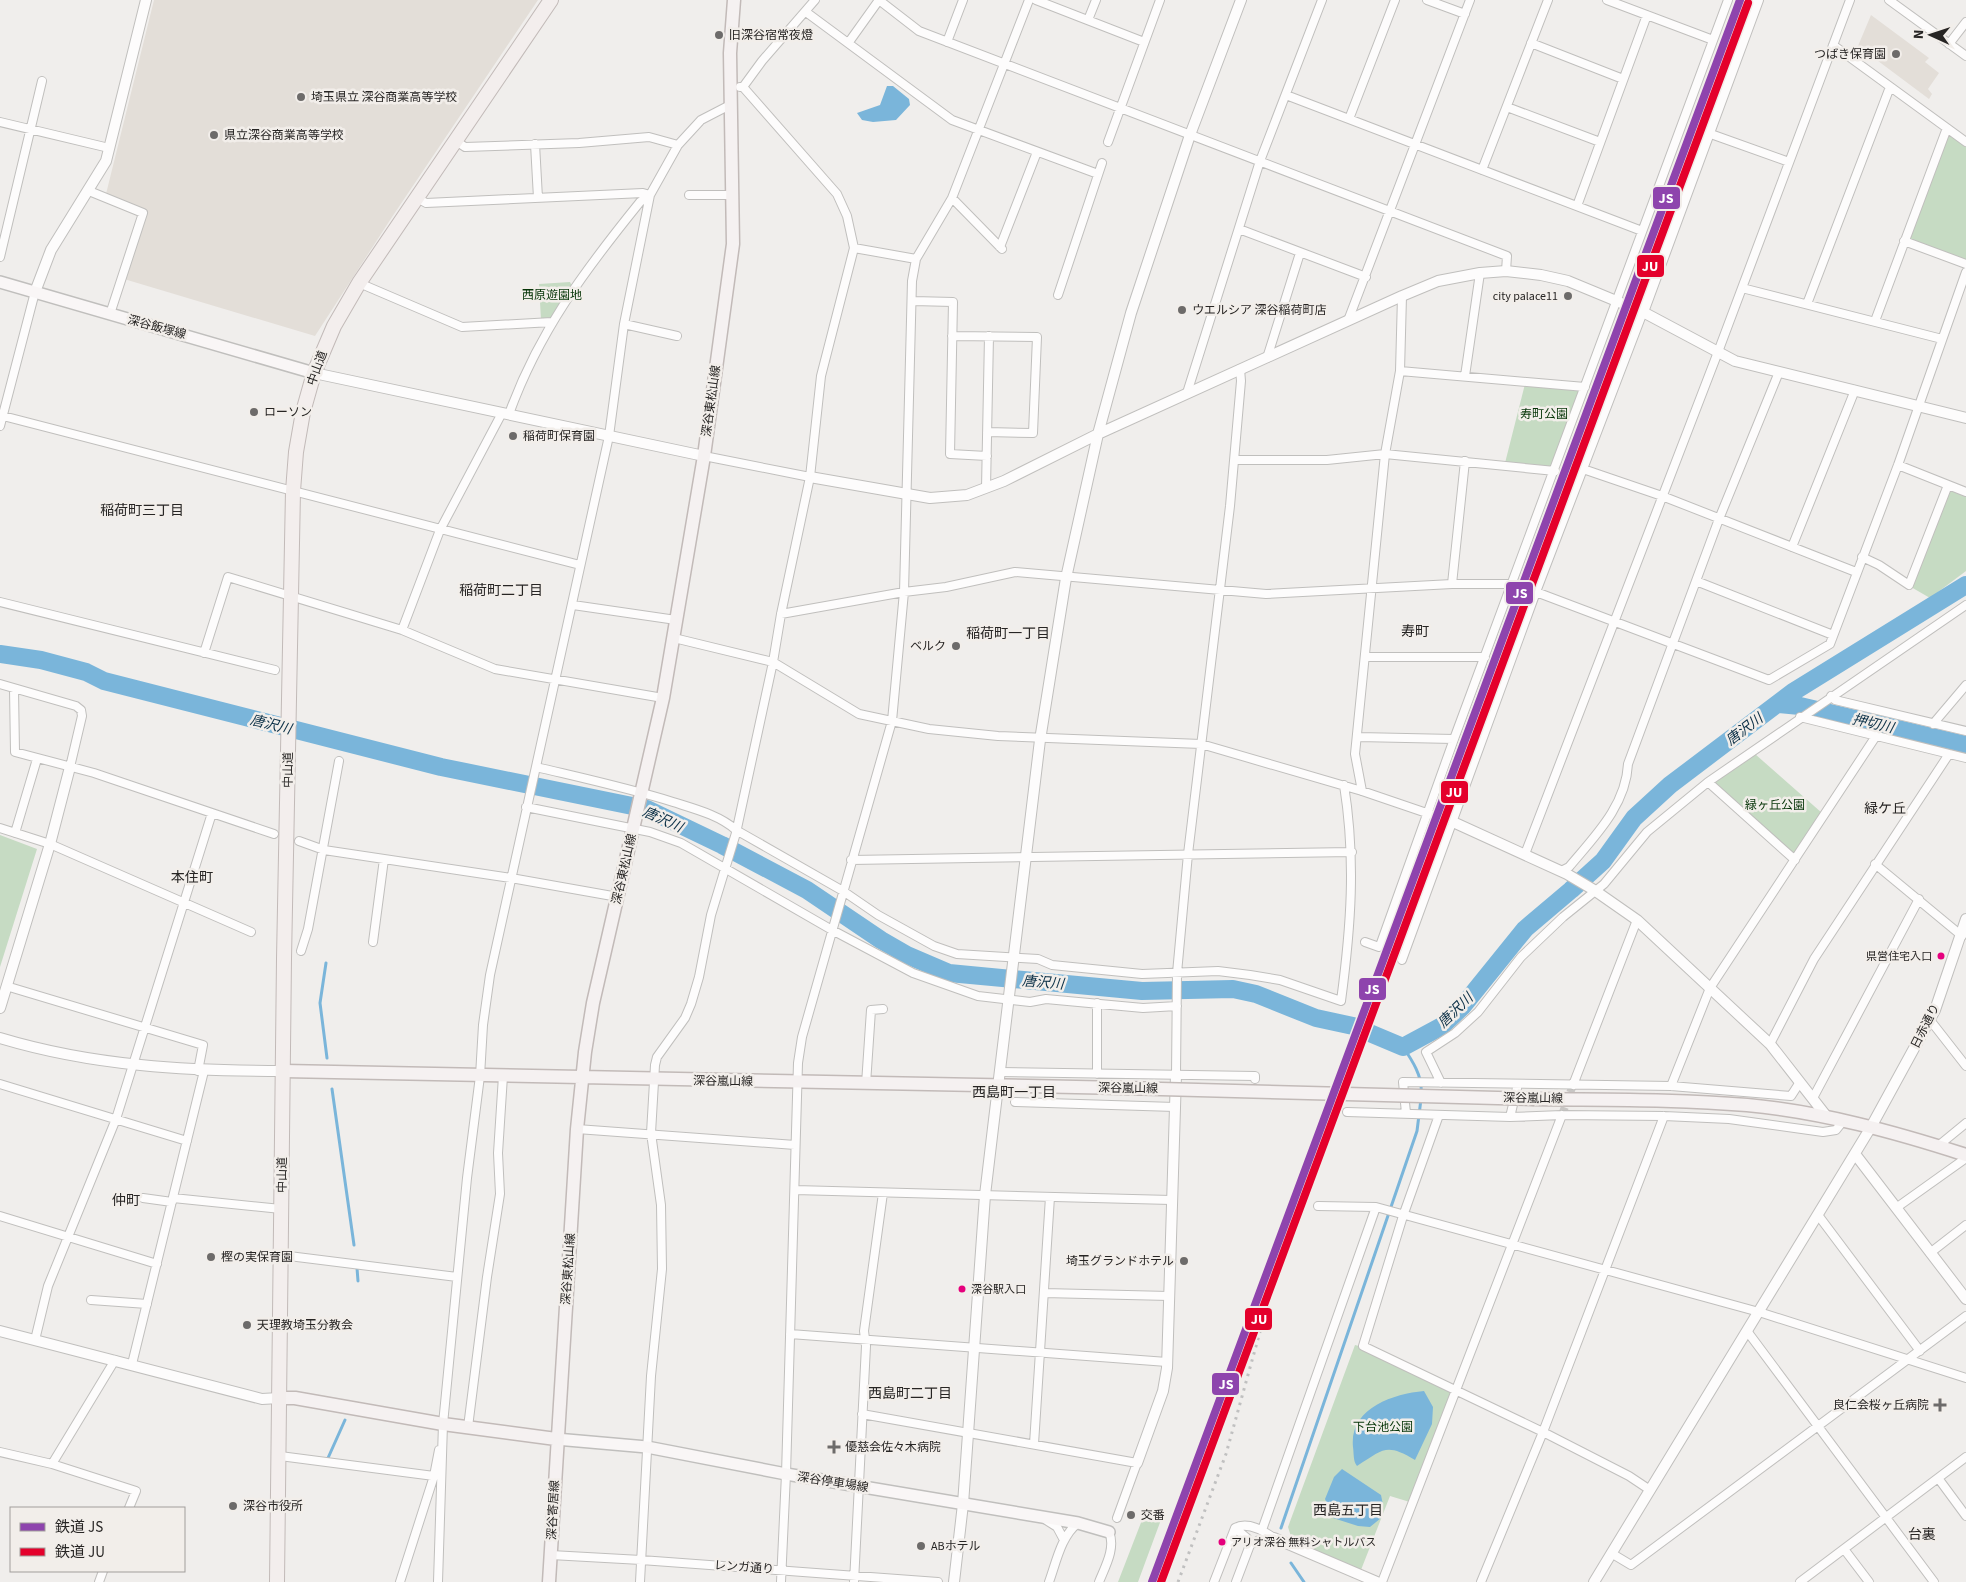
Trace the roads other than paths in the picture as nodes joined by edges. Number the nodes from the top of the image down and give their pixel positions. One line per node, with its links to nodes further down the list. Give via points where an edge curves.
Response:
1 (146, 0): 59 (street)
2 (551, 0): 52 (highway, 中山道)
3 (734, 0): 40 (main road, 深谷東松山線)
4 (815, 0): 22 (street)
5 (879, 0): 28 (street); 29 (street, via 919,31)
6 (963, 0): 29 (street)
7 (1029, 0): 35 (street)
8 (1036, 0): 25 (street)
9 (1096, 0): 25 (street)
10 (1160, 0): 30 (street)
11 (1240, 0): 51 (street)
12 (1322, 0): 41 (street)
13 (1395, 0): 45 (street)
14 (1427, 0): 23 (street)
15 (1470, 0): 23 (street)
16 (1548, 0): 31 (street)
17 (1607, 0): 24 (street)
18 (1728, 0): 27 (street)
19 (1758, 0): 50 (street)
20 (1850, 0): 33 (street)
21 (1889, 0): 32 (street)
22 (806, 12): 28 (street); 38 (street, via 762,61)
23 (1465, 14): 57 (street)
24 (1647, 15): 27 (street); 36 (street)
25 (1088, 20): 30 (street)
26 (1966, 22): 32 (street)
27 (1713, 40): 76 (street)
28 (849, 42): 49 (street, via 952,120)
29 (947, 42): 35 (street)
30 (1144, 42): 43 (street)
31 (1531, 43): 36 (street); 44 (street)
32 (1949, 44): 34 (street)
33 (1833, 45): 39 (street); 62 (street)
34 (1966, 56)
35 (1004, 64): 43 (street); 49 (street)
36 (1623, 79): 54 (street)
37 (42, 81): 48 (street)
38 (744, 87): 40 (street); 78 (street, via 837,194 847,216)
39 (1890, 87): 47 (street); 95 (street)
40 (730, 88): 42 (main road, 深谷東松山線)
41 (1286, 95): 45 (street); 61 (street)
42 (730, 105): 58 (street, via 701,120); 69 (main road, 深谷東松山線)
43 (1120, 107): 51 (street); 53 (street)
44 (1507, 107): 54 (street); 64 (street)
45 (1349, 119): 57 (street)
46 (0, 122): 48 (street)
47 (1947, 128): 55 (street); 77 (street)
48 (32, 129): 59 (street); 80 (street)
49 (979, 130): 60 (street); 72 (street)
50 (1708, 133): 62 (street); 96 (street)
51 (1190, 135): 61 (street); 124 (street, via 1131,313)
52 (456, 140): 56 (street, via 465,147); 70 (highway, 中山道)
53 (1108, 142)
54 (1600, 142): 73 (street)
55 (1966, 142)
56 (535, 144): 58 (street, via 649,137); 71 (street)
57 (1415, 144): 64 (street); 74 (street)
58 (678, 146): 67 (street)
59 (110, 148): 66 (street)
60 (1038, 152): 65 (street); 72 (street, via 1002,249)
61 (1260, 161): 74 (street); 75 (street)
62 (1789, 162): 89 (street)
63 (1102, 163): 65 (street)
64 (1482, 170): 73 (street)
65 (1098, 174): 91 (street)
66 (89, 191): 90 (street, via 51,250); 97 (street, via 143,214)
67 (650, 195): 71 (street); 100 (street, via 640,202 578,280); 101 (street)
68 (689, 195): 69 (street)
69 (732, 195): 127 (main road, 深谷東松山線, via 733,244)
70 (417, 198): 71 (street, via 426,203); 88 (highway, 中山道)
71 (538, 198)
72 (952, 198): 81 (street)
73 (1577, 206): 76 (street)
74 (1390, 210): 83 (street, via 1507,256); 86 (street)
75 (1239, 229): 79 (street); 117 (street)
76 (1642, 231): 94 (street)
77 (1904, 242): 82 (street); 99 (street)
78 (854, 248): 81 (street); 134 (street, via 821,376)
79 (1300, 253): 86 (street); 107 (street)
80 (0, 257)
81 (916, 259): 93 (street)
82 (1966, 264)
83 (1506, 271): 85 (street); 94 (street, via 1568,282)
84 (1966, 272): 105 (street)
85 (1480, 273): 92 (street, via 1438,282); 112 (street)
86 (1366, 277): 98 (street)
87 (0, 282): 90 (main road, 深谷飯塚線)
88 (359, 283): 100 (street, via 462,326); 111 (highway, 中山道, via 334,326)
89 (1742, 288): 95 (street); 106 (street)
90 (35, 292): 97 (main road, 深谷飯塚線); 115 (street)
91 (1058, 295)
92 (1402, 296): 98 (street); 109 (street)
93 (913, 301): 103 (street, via 953,302); 139 (street)
94 (1616, 301): 96 (street); 114 (street)
95 (1807, 304): 99 (street)
96 (1643, 312): 106 (street); 132 (street)
97 (110, 314): 111 (main road, 深谷飯塚線)
98 (1349, 318): 107 (street)
99 (1875, 321): 105 (street)
100 (552, 322): 119 (street)
101 (624, 324): 102 (street); 125 (street)
102 (677, 336)
103 (952, 336): 104 (street); 128 (street, via 950,454)
104 (989, 336): 123 (street); 123 (street, via 1037,337 1033,433)
105 (1942, 339): 118 (street)
106 (1718, 352): 110 (street, via 1735,361); 140 (street)
107 (1268, 358): 108 (street)
108 (1240, 369): 117 (street); 129 (street, via 1242,381)
109 (1400, 371): 112 (street); 126 (street)
110 (1779, 372): 116 (street); 141 (street)
111 (314, 373): 119 (street); 137 (highway, 中山道, via 299,432)
112 (1465, 376): 114 (street)
113 (0, 386): 115 (street)
114 (1585, 387): 133 (street)
115 (10, 388): 120 (street)
116 (1855, 390): 118 (street); 143 (street)
117 (1187, 394): 124 (street)
118 (1918, 407): 121 (street); 131 (street)
119 (505, 414): 125 (street); 142 (street)
120 (3, 416): 122 (street); 137 (street)
121 (1966, 418)
122 (0, 426)
123 (987, 432): 128 (street)
124 (1098, 434): 136 (street); 147 (street)
125 (609, 436): 127 (street); 145 (street)
126 (1385, 454): 129 (street, via 1327,460); 130 (street); 151 (street)
127 (704, 456): 134 (street); 160 (main road, 深谷東松山線)
128 (987, 456): 136 (street)
129 (1234, 460): 152 (street)
130 (1465, 461): 133 (street); 149 (street)
131 (1898, 465): 135 (street); 144 (street)
132 (1583, 469): 140 (street); 154 (street)
133 (1555, 471): 150 (street)
134 (810, 477): 139 (street); 159 (street)
135 (1948, 484): 138 (street); 144 (street, via 1909,585)
136 (986, 488): 139 (street, via 949,498)
137 (293, 491): 142 (street); 155 (highway, 中山道)
138 (1966, 492)
139 (905, 495): 153 (street)
140 (1662, 496): 141 (street); 161 (street)
141 (1719, 519): 143 (street); 148 (street)
142 (440, 530): 145 (street); 162 (street)
143 (1792, 547): 146 (street)
144 (1862, 557): 146 (street)
145 (580, 565): 157 (street)
146 (1856, 572): 163 (street)
147 (1066, 578): 152 (street); 153 (street, via 1015,572 946,587); 184 (street)
148 (1696, 581): 163 (street); 165 (street)
149 (1452, 584): 150 (street); 151 (street)
150 (1512, 584): 168 (street)
151 (1371, 588): 152 (street, via 1286,594); 167 (street)
152 (1218, 590): 185 (street)
153 (904, 592): 159 (street); 178 (street)
154 (1536, 592): 161 (street); 199 (street)
155 (291, 596): 162 (street); 166 (street, via 228,578); 251 (highway, 中山道)
156 (0, 602): 166 (street)
157 (573, 605): 160 (street); 171 (street)
158 (1966, 605): 175 (street)
159 (781, 614): 169 (street)
160 (676, 620): 164 (main road, 深谷東松山線)
161 (1613, 621): 165 (street); 210 (street)
162 (402, 630): 171 (street, via 494,669)
163 (1833, 635): 165 (street, via 1830,644 1769,680)
164 (674, 638): 169 (street); 176 (main road, 深谷東松山線)
165 (1674, 643): 217 (street, via 1628,764 1622,796 1606,823)
166 (204, 653): 170 (street)
167 (1366, 657): 168 (street); 182 (street)
168 (1486, 658): 183 (street)
169 (773, 662): 178 (street, via 859,714); 202 (street)
170 (275, 670)
171 (557, 679): 176 (street); 191 (street)
172 (0, 684): 174 (street)
173 (1966, 685): 179 (street)
174 (14, 689): 188 (street, via 15,752); 190 (street, via 81,710)
175 (1831, 696): 177 (street); 179 (street, via 1835,700)
176 (663, 698): 195 (main road, 深谷東松山線)
177 (1800, 717): 181 (street); 192 (street)
178 (892, 721): 184 (street, via 946,731); 213 (street)
179 (1933, 724): 180 (street)
180 (1966, 731)
181 (1876, 736): 186 (street); 214 (street)
182 (1358, 737): 183 (street); 194 (street, via 1355,754)
183 (1454, 739): 198 (street)
184 (1040, 740): 185 (street); 211 (street)
185 (1201, 744): 193 (street); 209 (street)
186 (1949, 754): 187 (street); 215 (street)
187 (1966, 758)
188 (37, 759): 190 (street); 203 (street)
189 (339, 761): 207 (street)
190 (70, 767): 197 (street); 206 (street)
191 (535, 770): 195 (street); 196 (street)
192 (1708, 782): 214 (street); 219 (street, via 1647,832 1604,884)
193 (1344, 785): 194 (street); 208 (street)
194 (1362, 790): 198 (street)
195 (641, 795): 200 (main road, 深谷東松山線); 202 (street, via 697,810 728,823)
196 (526, 805): 200 (street); 218 (street)
197 (212, 813): 204 (street); 223 (street)
198 (1428, 813): 199 (street); 230 (street, via 1381,943 1379,947)
199 (1453, 822): 210 (street); 233 (street)
200 (634, 827): 216 (street, via 680,843); 221 (main road, 深谷東松山線)
201 (0, 828): 203 (street)
202 (736, 832): 216 (street); 220 (street)
203 (15, 833): 206 (street)
204 (274, 834)
205 (299, 842): 207 (street)
206 (50, 844): 223 (street); 235 (street)
207 (324, 850): 212 (street); 231 (street)
208 (1352, 852): 209 (street); 234 (street, via 1349,936 1341,1001 1280,980 1250,975 1218,971)
209 (1188, 854): 211 (street); 234 (street)
210 (1525, 854): 217 (street)
211 (1024, 857): 213 (street); 232 (street)
212 (384, 859): 218 (street); 229 (street)
213 (851, 860): 220 (street)
214 (1796, 860): 236 (street)
215 (1875, 864): 222 (street); 245 (street, via 1813,960)
216 (726, 867): 226 (street); 258 (street, via 711,915 692,1004 686,1018 657,1057)
217 (1564, 873): 219 (street)
218 (510, 878): 221 (street); 255 (street, via 490,975)
219 (1592, 888): 225 (street); 262 (street, via 1521,957 1478,1012 1455,1033 1426,1052)
220 (842, 894): 226 (street); 232 (street, via 934,946 966,956)
221 (618, 897): 257 (main road, 深谷東松山線, via 588,1029)
222 (1919, 899): 228 (street); 269 (street)
223 (183, 902): 227 (street); 243 (street)
224 (1966, 919): 228 (street, 日赤通り)
225 (1637, 920): 236 (street); 266 (street)
226 (833, 928): 237 (street, via 933,981 978,996); 261 (street, via 802,1037)
227 (251, 932)
228 (1962, 936): 242 (street, 日赤通り)
229 (373, 942)
230 (1365, 942)
231 (301, 951)
232 (1012, 959): 234 (street, via 1038,959 1052,964); 237 (street)
233 (1402, 960)
234 (1177, 975): 239 (street)
235 (6, 986): 240 (street); 243 (street)
236 (1710, 988): 245 (street); 268 (street)
237 (1008, 998): 238 (street, via 1030,1002 1046,999); 252 (street)
238 (1097, 1003): 239 (street, via 1156,1009); 253 (street)
239 (1177, 1004): 254 (street)
240 (0, 1008)
241 (883, 1009): 264 (street, via 870,1010)
242 (1930, 1020): 247 (street); 282 (street, 日赤通り)
243 (145, 1028): 248 (street); 250 (street, via 203,1045)
244 (0, 1038): 248 (street, via 72,1056)
245 (1770, 1044): 260 (street)
246 (1966, 1050): 247 (street)
247 (1958, 1056): 249 (street)
248 (134, 1066): 250 (street); 279 (street)
249 (1966, 1066)
250 (201, 1071): 251 (street); 285 (street)
251 (284, 1071): 255 (main road, 深谷嵐山線); 300 (highway, 中山道)
252 (999, 1072): 253 (street); 267 (street)
253 (1097, 1074): 254 (street)
254 (1176, 1075): 259 (street, via 1255,1076); 271 (street)
255 (480, 1076): 256 (main road, 深谷嵐山線); 311 (street)
256 (503, 1076): 257 (main road, 深谷嵐山線); 337 (street, via 498,1153 500,1194)
257 (582, 1078): 258 (main road, 深谷嵐山線); 283 (main road, 深谷東松山線)
258 (654, 1079): 261 (main road, 深谷嵐山線); 284 (street)
259 (1255, 1079)
260 (1800, 1082): 268 (street, via 1791,1096); 269 (street)
261 (796, 1083): 264 (main road, 深谷嵐山線); 286 (street)
262 (1441, 1083): 265 (street); 273 (street, via 1403,1082)
263 (0, 1084): 279 (street)
264 (866, 1084): 267 (main road, 深谷嵐山線)
265 (1518, 1084): 266 (street); 277 (street)
266 (1573, 1085): 268 (street)
267 (998, 1086): 278 (main road, 深谷嵐山線, bridge, via 1748,1105); 292 (street)
268 (1671, 1086)
269 (1812, 1098): 278 (street)
270 (1015, 1102): 271 (street)
271 (1175, 1107): 296 (street)
272 (1347, 1112): 273 (street)
273 (1406, 1113): 275 (street)
274 (1562, 1114): 276 (street); 277 (street); 306 (street)
275 (1439, 1115): 277 (street); 303 (street)
276 (1664, 1116): 280 (street, via 1730,1119 1823,1132 1836,1130); 310 (street)
277 (1510, 1117)
278 (1827, 1117): 280 (main road, 深谷嵐山線)
279 (116, 1119): 285 (street); 305 (street)
280 (1842, 1121): 282 (main road, 深谷嵐山線)
281 (1966, 1122): 287 (street)
282 (1872, 1127): 287 (main road, 深谷嵐山線); 288 (street, 日赤通り)
283 (577, 1129): 284 (street); 340 (main road, 深谷東松山線)
284 (651, 1133): 286 (street); 342 (street, via 661,1205 662,1269)
285 (187, 1141): 295 (street)
286 (795, 1145): 290 (street)
287 (1938, 1146): 289 (main road, 深谷嵐山線)
288 (1855, 1154): 299 (street); 301 (street, 日赤通り)
289 (1966, 1156): 299 (street)
290 (795, 1190): 291 (street); 321 (street)
291 (883, 1194): 292 (street); 322 (street)
292 (986, 1195): 293 (street); 324 (street)
293 (1050, 1197): 296 (street); 312 (street)
294 (143, 1198): 295 (street)
295 (173, 1200): 300 (street); 309 (street)
296 (1171, 1200): 313 (street)
297 (1318, 1206): 298 (street)
298 (1377, 1208): 303 (street); 362 (street)
299 (1896, 1208): 307 (street)
300 (282, 1209): 308 (highway, 中山道)
301 (1818, 1215): 317 (street, 日赤通り); 325 (street)
302 (0, 1216): 305 (street)
303 (1403, 1216): 306 (street); 332 (street, via 1363,1346)
304 (1966, 1225): 307 (street)
305 (66, 1237): 309 (street); 323 (street, via 48,1286)
306 (1512, 1246): 310 (street); 332 (street)
307 (1930, 1253): 314 (street)
308 (281, 1255): 311 (street); 333 (highway, 中山道)
309 (157, 1264): 316 (street)
310 (1603, 1269): 317 (street); 338 (street)
311 (457, 1277): 335 (street)
312 (1044, 1293): 313 (street); 326 (street)
313 (1169, 1296): 329 (street)
314 (1966, 1299)
315 (91, 1300): 316 (street)
316 (147, 1304): 330 (street)
317 (1759, 1312): 320 (street, 日赤通り); 327 (street)
318 (1966, 1316): 325 (street)
319 (0, 1331): 323 (street)
320 (1747, 1331): 336 (street); 352 (street, 日赤通り)
321 (790, 1334): 322 (street); 348 (street)
322 (865, 1338): 324 (street); 334 (street)
323 (35, 1340): 328 (street)
324 (975, 1347): 326 (street); 339 (street)
325 (1920, 1351): 327 (street)
326 (1040, 1353): 329 (street); 341 (street)
327 (1908, 1359): 331 (street); 336 (street)
328 (115, 1360): 330 (street); 347 (street)
329 (1167, 1362): 346 (street, via 1163,1391)
330 (132, 1364): 333 (street, via 262,1399)
331 (1966, 1378)
332 (1456, 1392): 338 (street); 384 (street)
333 (279, 1398): 335 (main road); 344 (highway, 中山道)
334 (862, 1414): 339 (street); 351 (street)
335 (444, 1424): 337 (main road); 349 (street); 373 (street)
336 (1818, 1425): 358 (street); 366 (street, via 1631,1565)
337 (468, 1427): 340 (main road)
338 (1543, 1432): 352 (street, via 1630,1476); 385 (street)
339 (969, 1433): 341 (street); 353 (street)
340 (556, 1439): 342 (main road, 深谷停車場線); 367 (main road, 深谷寄居線)
341 (1034, 1444): 346 (street)
342 (647, 1447): 348 (main road, 深谷停車場線); 368 (street)
343 (0, 1452): 347 (street)
344 (280, 1456): 349 (street); 371 (highway, 中山道)
345 (1966, 1457): 350 (street)
346 (1137, 1463): 357 (street)
347 (52, 1464): 354 (street, via 136,1491)
348 (786, 1474): 351 (main road, 深谷停車場線); 369 (street)
349 (434, 1476): 372 (street)
350 (1938, 1478): 355 (street); 358 (street)
351 (858, 1486): 353 (main road, 深谷停車場線); 370 (street)
352 (1650, 1490): 366 (street, 日赤通り)
353 (963, 1504): 356 (main road, 深谷停車場線); 378 (street)
354 (129, 1507)
355 (1966, 1516)
356 (1042, 1517): 359 (main road, 深谷停車場線); 363 (street, via 1057,1527)
357 (1117, 1518)
358 (1886, 1518): 365 (street); 389 (street)
359 (1078, 1523): 361 (main road, 深谷停車場線); 363 (street)
360 (1235, 1528): 362 (street, via 1244,1526); 364 (street); 381 (street)
361 (1109, 1532): 380 (street, via 1112,1547)
362 (1267, 1535): 364 (street); 383 (street)
363 (1064, 1540): 379 (street)
364 (1250, 1545): 382 (street)
365 (1844, 1549): 387 (street); 388 (street)
366 (1611, 1553): 386 (street, 日赤通り)
367 (551, 1555): 368 (street, レンガ通り); 374 (main road, 深谷寄居線)
368 (641, 1560): 369 (street, レンガ通り); 375 (street)
369 (781, 1570): 370 (street, レンガ通り); 376 (street)
370 (854, 1578): 377 (street, レンガ通り)
371 (277, 1582)
372 (400, 1582)
373 (438, 1582)
374 (549, 1582)
375 (640, 1582)
376 (781, 1582)
377 (938, 1582)
378 (954, 1582)
379 (1049, 1582)
380 (1099, 1582)
381 (1214, 1582)
382 (1236, 1582)
383 (1377, 1582)
384 (1382, 1582)
385 (1481, 1582)
386 (1594, 1582)
387 (1800, 1582)
388 (1869, 1582)
389 (1934, 1582)

